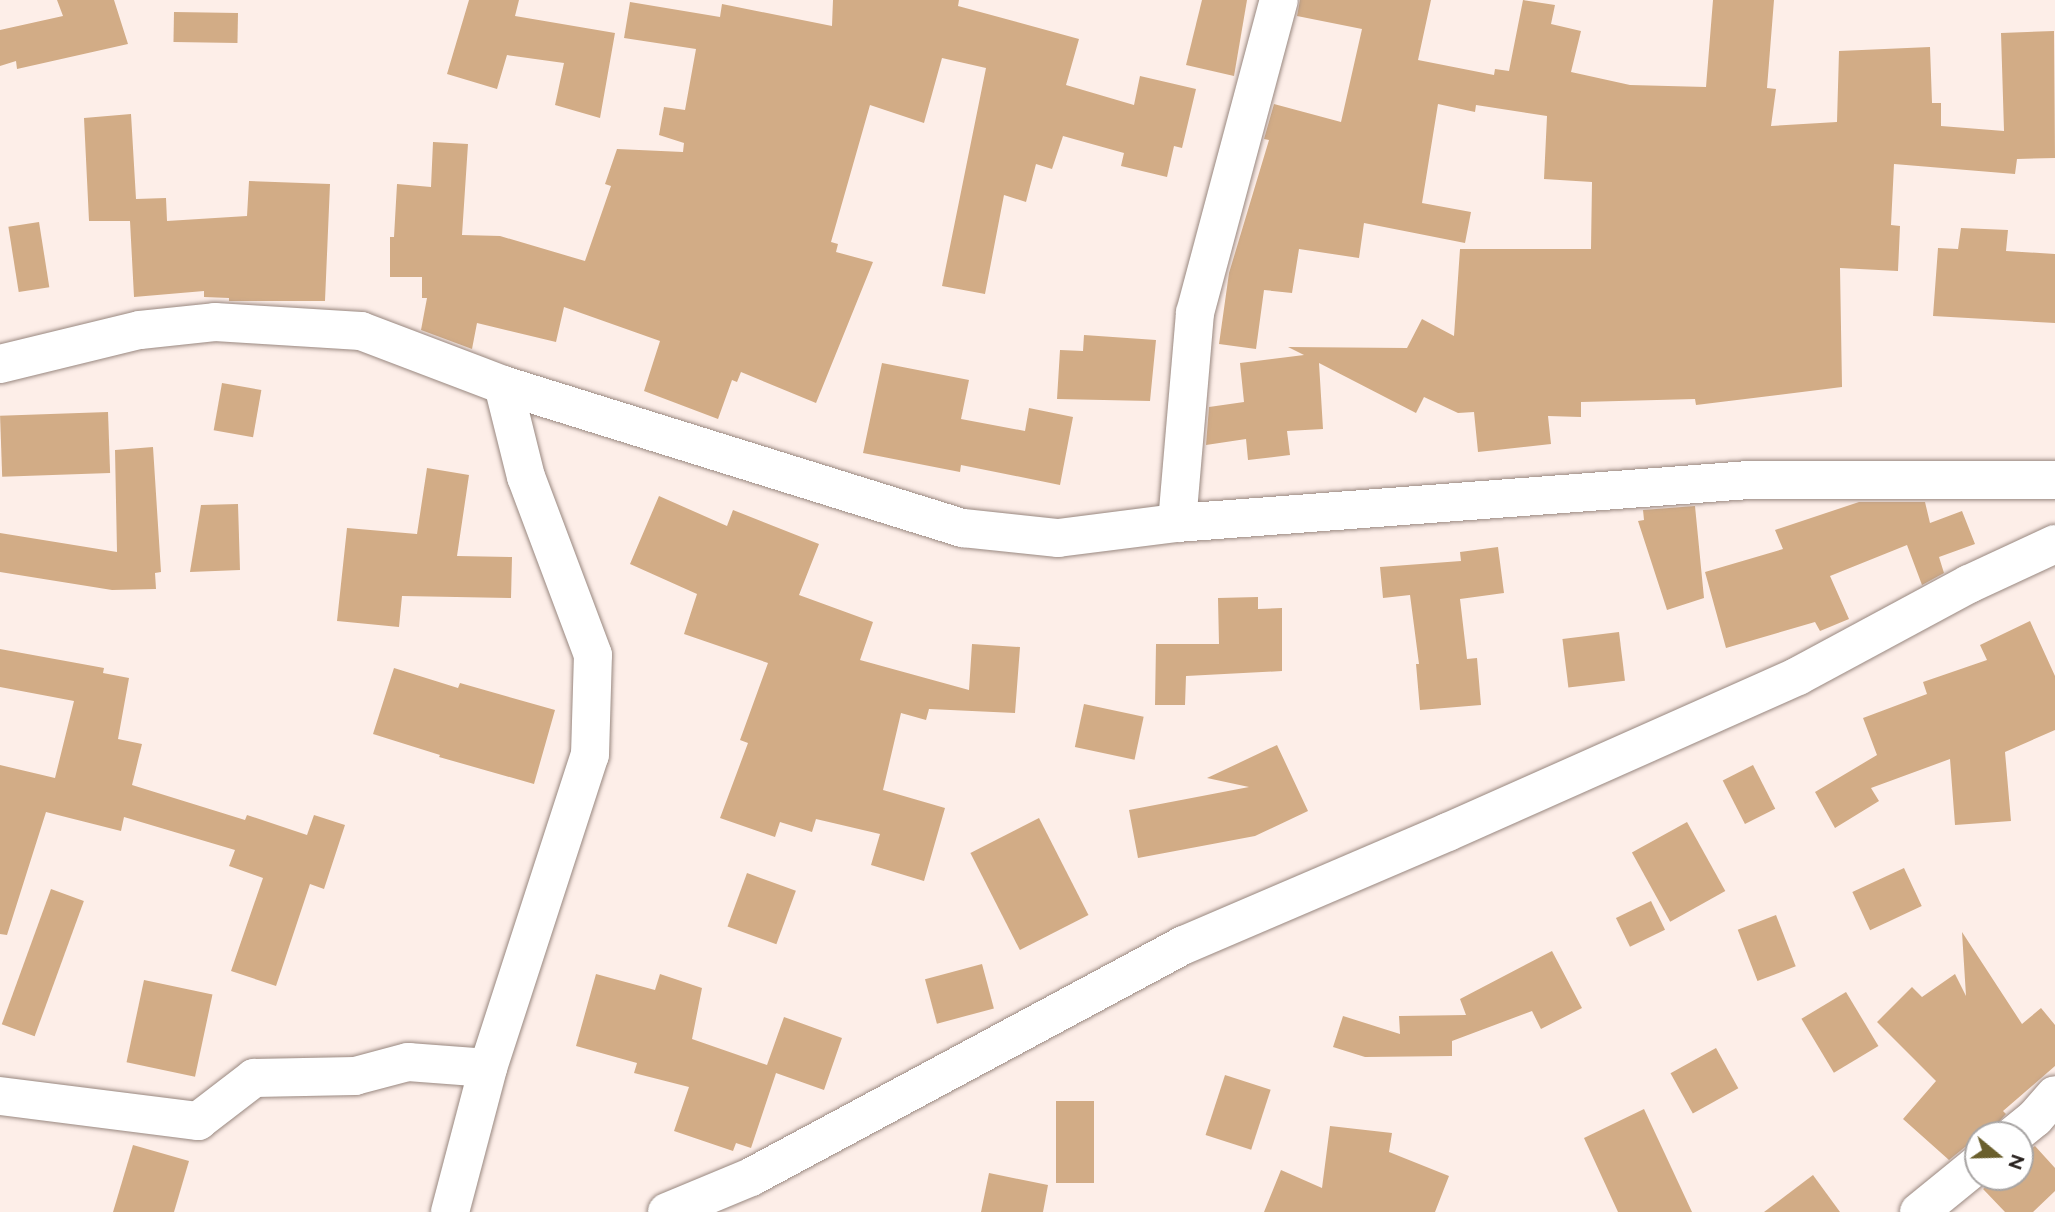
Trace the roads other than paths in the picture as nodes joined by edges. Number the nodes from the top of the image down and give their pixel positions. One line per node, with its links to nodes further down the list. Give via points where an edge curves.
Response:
1 (1279, 0): 5 (street, via 1195,313)
2 (0, 364): 3 (street, via 140,330 215,322 361,331)
3 (503, 385): 5 (street, via 963,528 1058,538); 7 (street, via 526,477 593,655 590,755)
4 (2055, 480): 5 (street, via 1749,480)
5 (1177, 523)
6 (2055, 544): 13 (street, via 1969,584 1798,676 1184,945 751,1177)
7 (488, 1068): 9 (street, via 408,1062 355,1076 254,1078 198,1121); 12 (street)
8 (2055, 1095): 10 (street)
9 (0, 1096)
10 (2031, 1121)
11 (1964, 1175): 14 (street)
12 (450, 1212)
13 (667, 1212)
14 (1919, 1212)

